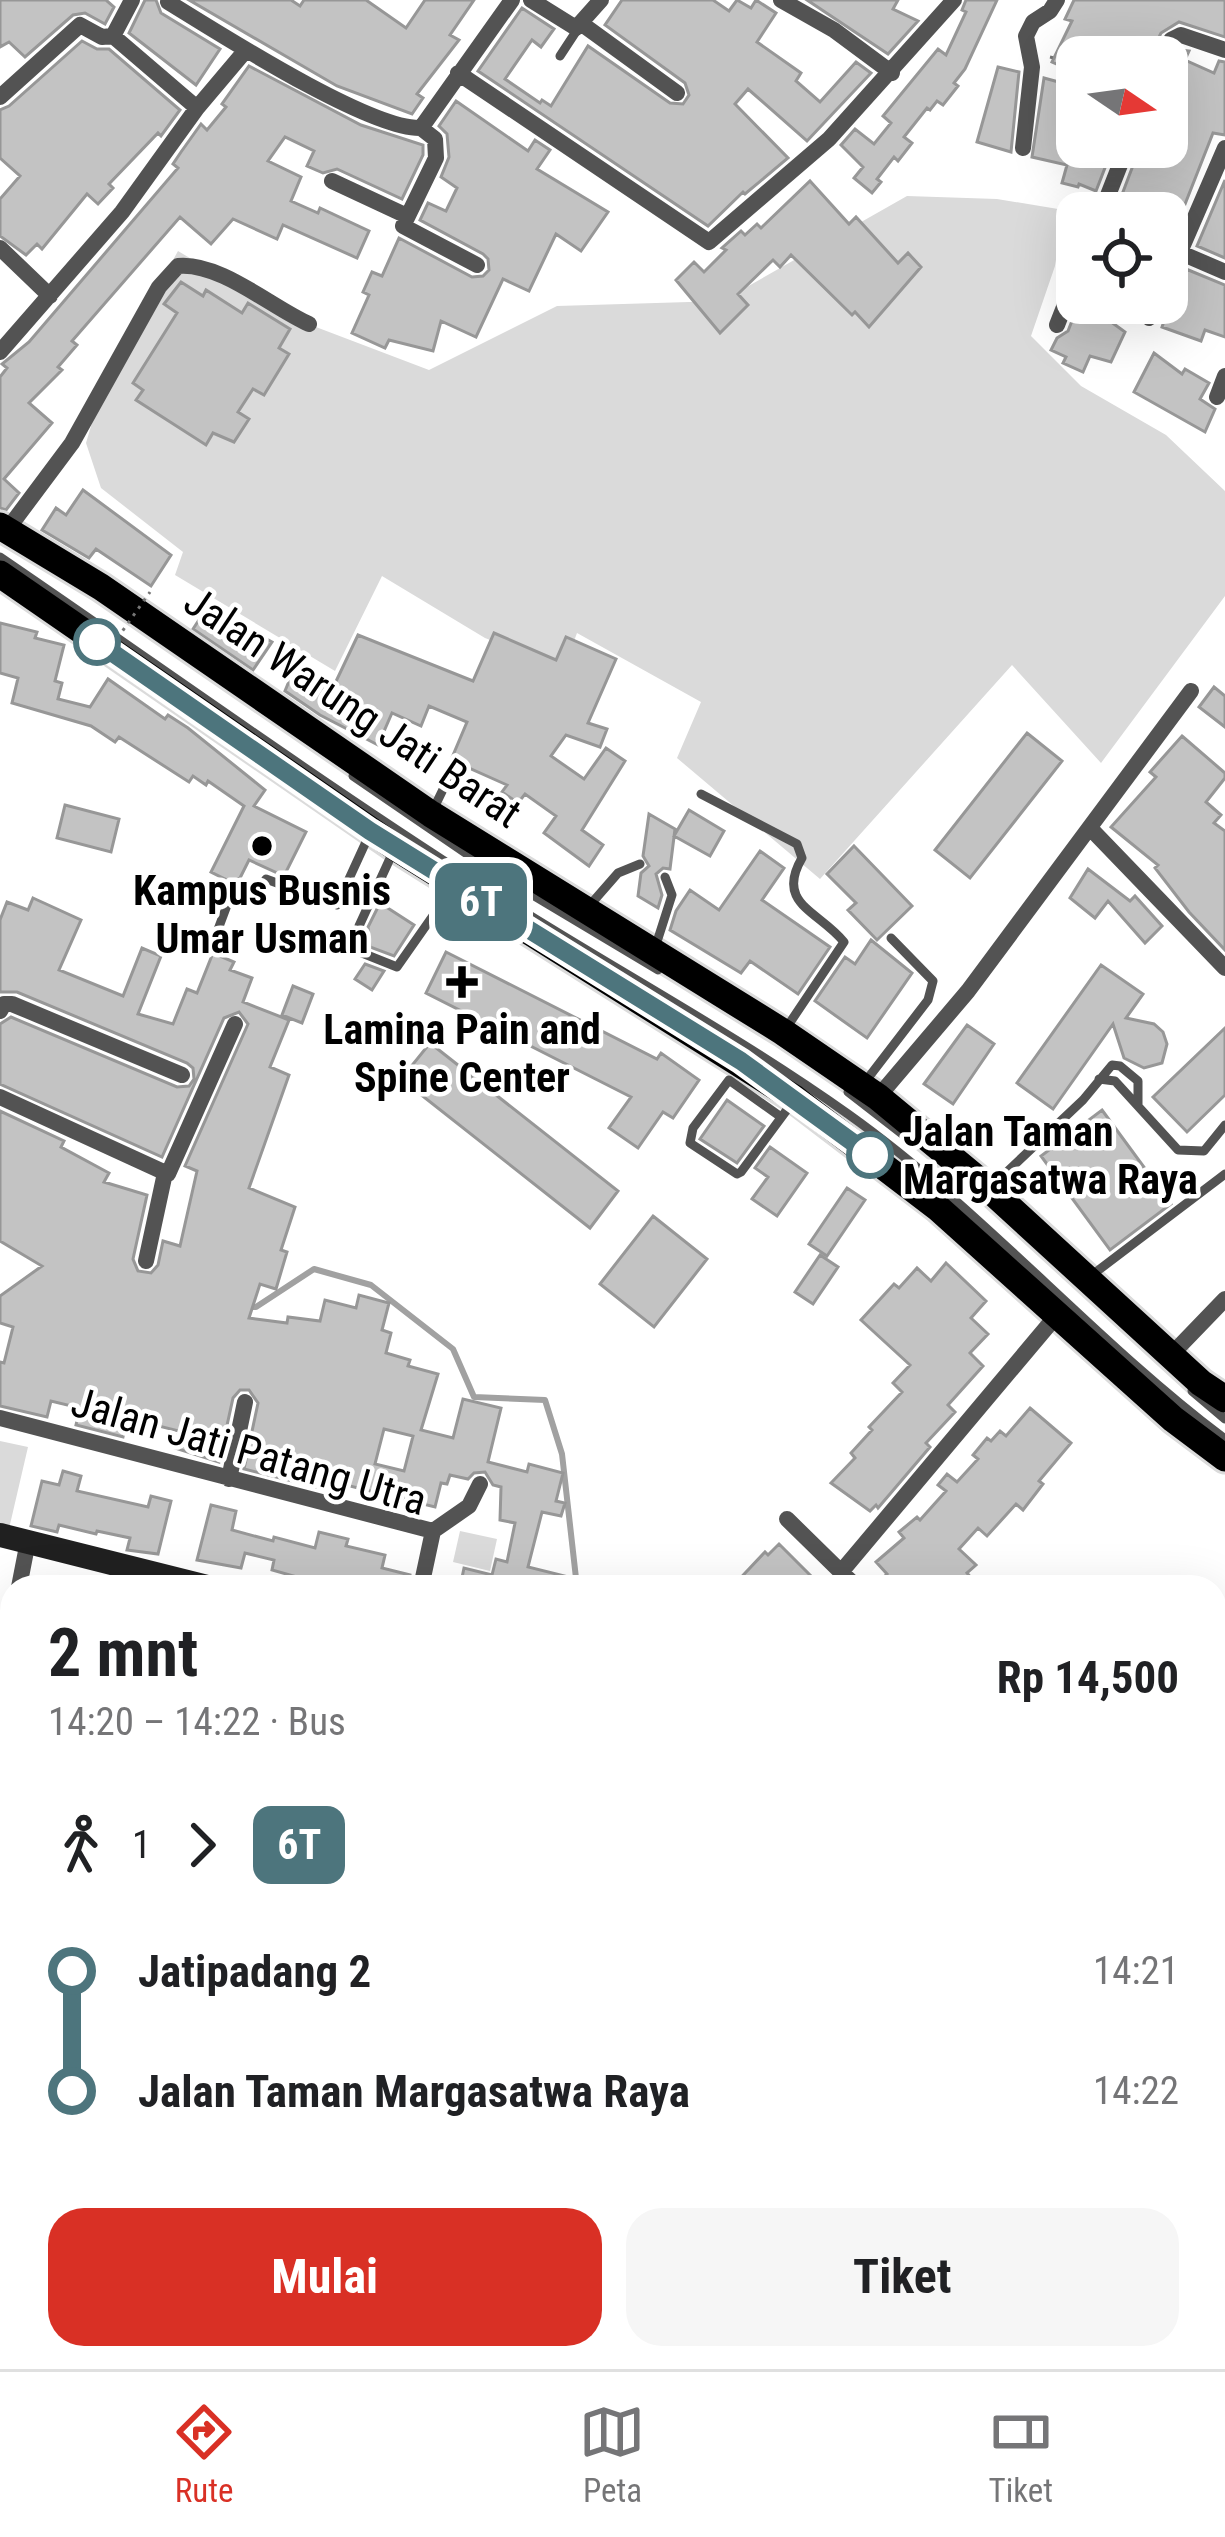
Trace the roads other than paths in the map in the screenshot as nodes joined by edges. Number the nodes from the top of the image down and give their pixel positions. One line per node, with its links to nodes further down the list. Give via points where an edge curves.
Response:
1 (133, 0): 10 (street)
2 (512, 0): 16 (street)
3 (531, 0): 9 (street)
4 (601, 0): 9 (street)
5 (782, 0): 15 (street)
6 (954, 0): 15 (street)
7 (1058, 0): 21 (street, via 1026,36)
8 (168, 2): 12 (street)
9 (581, 26): 14 (lane); 17 (street)
10 (113, 36): 18 (street, via 80,26); 19 (street)
11 (1188, 37): 13 (street)
12 (246, 50): 19 (street); 20 (street, via 366,112)
13 (1225, 50)
14 (560, 56)
15 (892, 73): 16 (street, via 709,242)
16 (458, 74): 20 (street)
17 (676, 93)
18 (2, 96)
19 (197, 108): 30 (street)
20 (421, 128): 24 (street, via 438,148)
21 (1023, 148)
22 (1225, 148): 25 (street)
23 (332, 181): 24 (street)
24 (405, 221): 28 (street)
25 (1188, 236)
26 (0, 248): 30 (street)
27 (1188, 256): 29 (street)
28 (477, 265)
29 (1225, 272)
30 (50, 296): 32 (street)
31 (309, 324): 35 (street, via 226,278 178,266 71,443)
32 (0, 352)
33 (1225, 376): 34 (street)
34 (1217, 397)
35 (2, 538): 42 (main road, Jalan Warung Jati Barat, via 117,598); 74 (lane, via 486,867 817,1069 959,1181); 75 (lane, via 406,836 852,1117)
36 (0, 574): 38 (main road)
37 (0, 601): 38 (main road)
38 (43, 605): 44 (main road)
39 (1191, 691): 43 (street)
40 (452, 770): 42 (lane)
41 (700, 794): 56 (lane, via 797,844 795,896 844,942)
42 (431, 814): 49 (main road, Jalan Warung Jati Barat)
43 (1091, 830): 53 (street); 59 (street, via 968,991)
44 (370, 831): 45 (main road); 51 (lane, via 337,905 271,877 256,893 232,892)
45 (395, 847): 48 (main road); 48 (lane, via 359,926 362,953 397,967)
46 (640, 864): 49 (lane, via 618,873)
47 (665, 877): 52 (lane, via 672,895)
48 (454, 885): 57 (main road)
49 (584, 910): 52 (main road, Jalan Warung Jati Barat)
50 (891, 938): 59 (lane, via 933,981)
51 (214, 940)
52 (653, 953): 56 (main road, Jalan Warung Jati Barat)
53 (1225, 968)
54 (0, 1011): 58 (street, via 13,1004)
55 (235, 1024): 63 (street)
56 (783, 1032): 59 (main road, Jalan Warung Jati Barat)
57 (735, 1071): 61 (main road); 61 (lane, via 693,1128 693,1147 737,1174)
58 (182, 1076)
59 (870, 1092): 65 (main road, Jalan Warung Jati Barat)
60 (0, 1097): 63 (street)
61 (788, 1107): 69 (main road, via 938,1208)
62 (1225, 1126): 65 (lane, via 1204,1150 1178,1150 1115,1081 1099,1079)
63 (168, 1172): 66 (street)
64 (1225, 1174): 67 (lane)
65 (988, 1188): 67 (main road, Jalan Warung Jati Barat)
66 (146, 1261)
67 (1088, 1279): 70 (main road, Jalan Warung Jati Barat)
68 (1225, 1299): 70 (street)
69 (1057, 1315): 76 (main road); 83 (street)
70 (1171, 1354): 71 (main road, Jalan Warung Jati Barat)
71 (1225, 1399)
72 (245, 1402): 77 (street)
73 (0, 1418): 77 (street, Jalan Jati Patang Utra)
74 (1225, 1418)
75 (1225, 1439)
76 (1225, 1458)
77 (229, 1479): 80 (street, Jalan Jati Patang Utra)
78 (480, 1484): 80 (street, via 469,1506)
79 (787, 1519): 83 (street)
80 (433, 1531): 86 (street, Jalan Jati Patang Utra)
81 (0, 1535): 82 (street)
82 (28, 1541): 84 (street); 85 (street)
83 (841, 1572): 87 (street)
84 (21, 1575)
85 (142, 1575)
86 (424, 1575)
87 (844, 1575)

